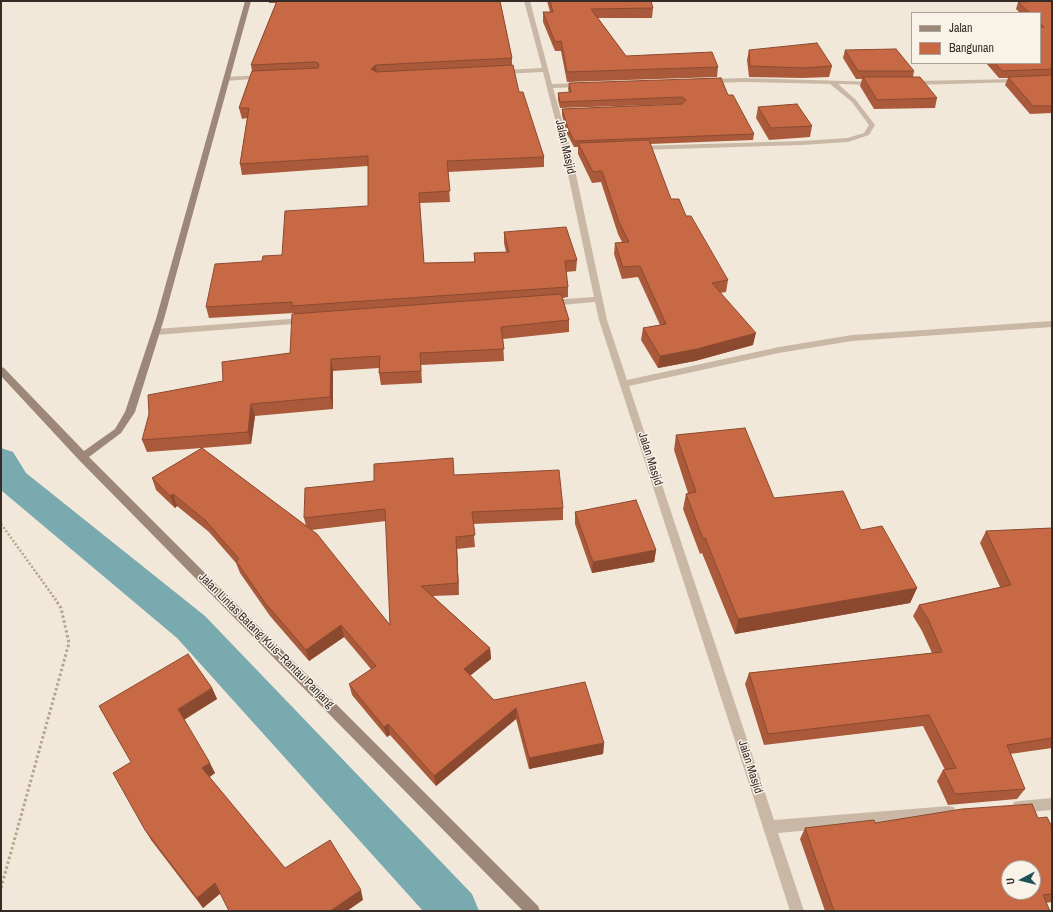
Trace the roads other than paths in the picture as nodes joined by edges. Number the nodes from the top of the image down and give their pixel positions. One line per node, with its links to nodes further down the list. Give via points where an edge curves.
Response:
1 (248, 1): 6 (street)
2 (527, 1): 3 (street, Jalan Masjid)
3 (544, 70): 4 (street); 13 (street, Jalan Masjid)
4 (493, 72)
5 (272, 77): 6 (street)
6 (226, 79): 19 (street)
7 (1029, 80): 11 (street)
8 (700, 82): 9 (street, via 746,80)
9 (833, 83): 10 (street); 14 (street, via 854,101 872,125 867,134 848,140 802,143)
10 (886, 83)
11 (910, 83)
12 (586, 85): 13 (street)
13 (549, 86): 15 (street, Jalan Masjid, via 561,112 570,150)
14 (628, 148)
15 (598, 299): 16 (street); 21 (street, Jalan Masjid)
16 (543, 303)
17 (314, 321): 19 (street)
18 (1052, 324): 21 (street, via 852,338 779,350)
19 (156, 332): 22 (street, via 130,412 118,432)
20 (1, 370): 22 (street, Jalan Lintas Batang Kuis–Rantau Panjang)
21 (625, 384): 26 (street, Jalan Masjid)
22 (83, 457): 27 (street, Jalan Lintas Batang Kuis–Rantau Panjang)
23 (1052, 804): 24 (street)
24 (1010, 807)
25 (963, 811): 26 (street)
26 (770, 828): 28 (street, Jalan Masjid)
27 (532, 911)
28 (797, 911)

